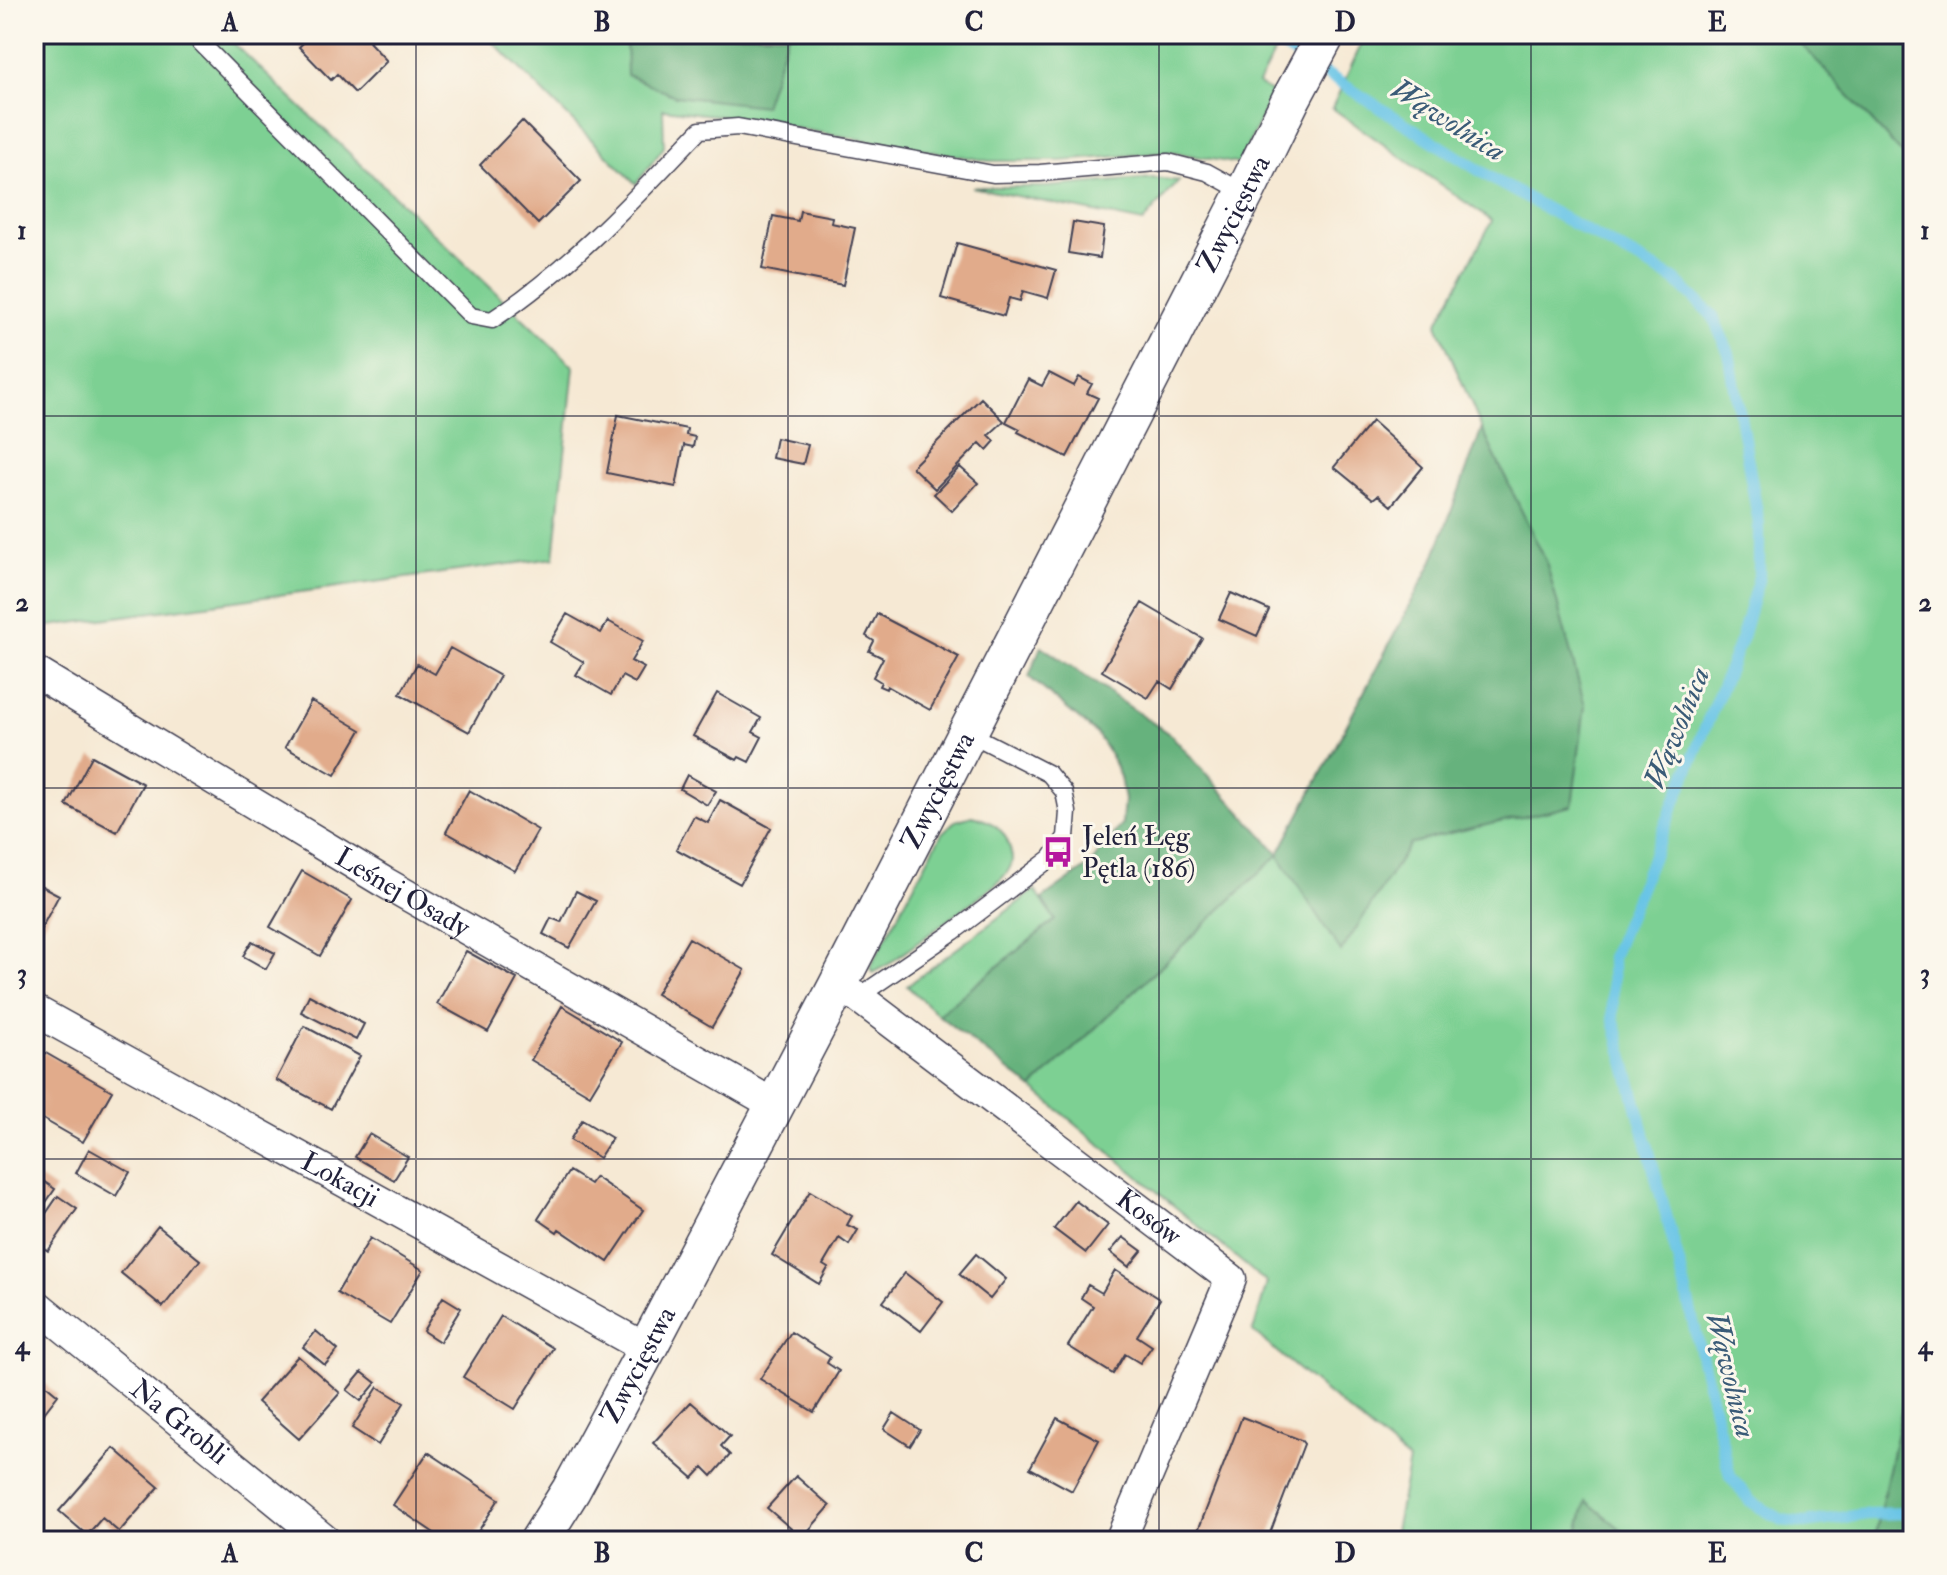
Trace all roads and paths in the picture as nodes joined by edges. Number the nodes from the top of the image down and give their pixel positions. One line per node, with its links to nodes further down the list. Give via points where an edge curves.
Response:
1 (192, 34): 3 (lane, via 471,316 492,320 616,218 700,130 738,127 993,174 1168,162 1207,172)
2 (1326, 34): 3 (street, Zwycięstwa)
3 (1245, 193): 5 (street, Zwycięstwa)
4 (34, 671): 8 (street, Leśnej Osady, via 384,882)
5 (967, 732): 6 (street, Zwycięstwa); 6 (lane, via 1049,774 1064,792 1066,837 1051,858 953,932)
6 (847, 992): 8 (street, Zwycięstwa); 13 (street, Kosów, via 1231,1279)
7 (34, 1010): 10 (street, Lokacji)
8 (775, 1105): 10 (street, Zwycięstwa)
9 (34, 1303): 11 (street, Na Grobli)
10 (647, 1349): 12 (street, Zwycięstwa)
11 (326, 1541)
12 (539, 1541)
13 (1120, 1541)

